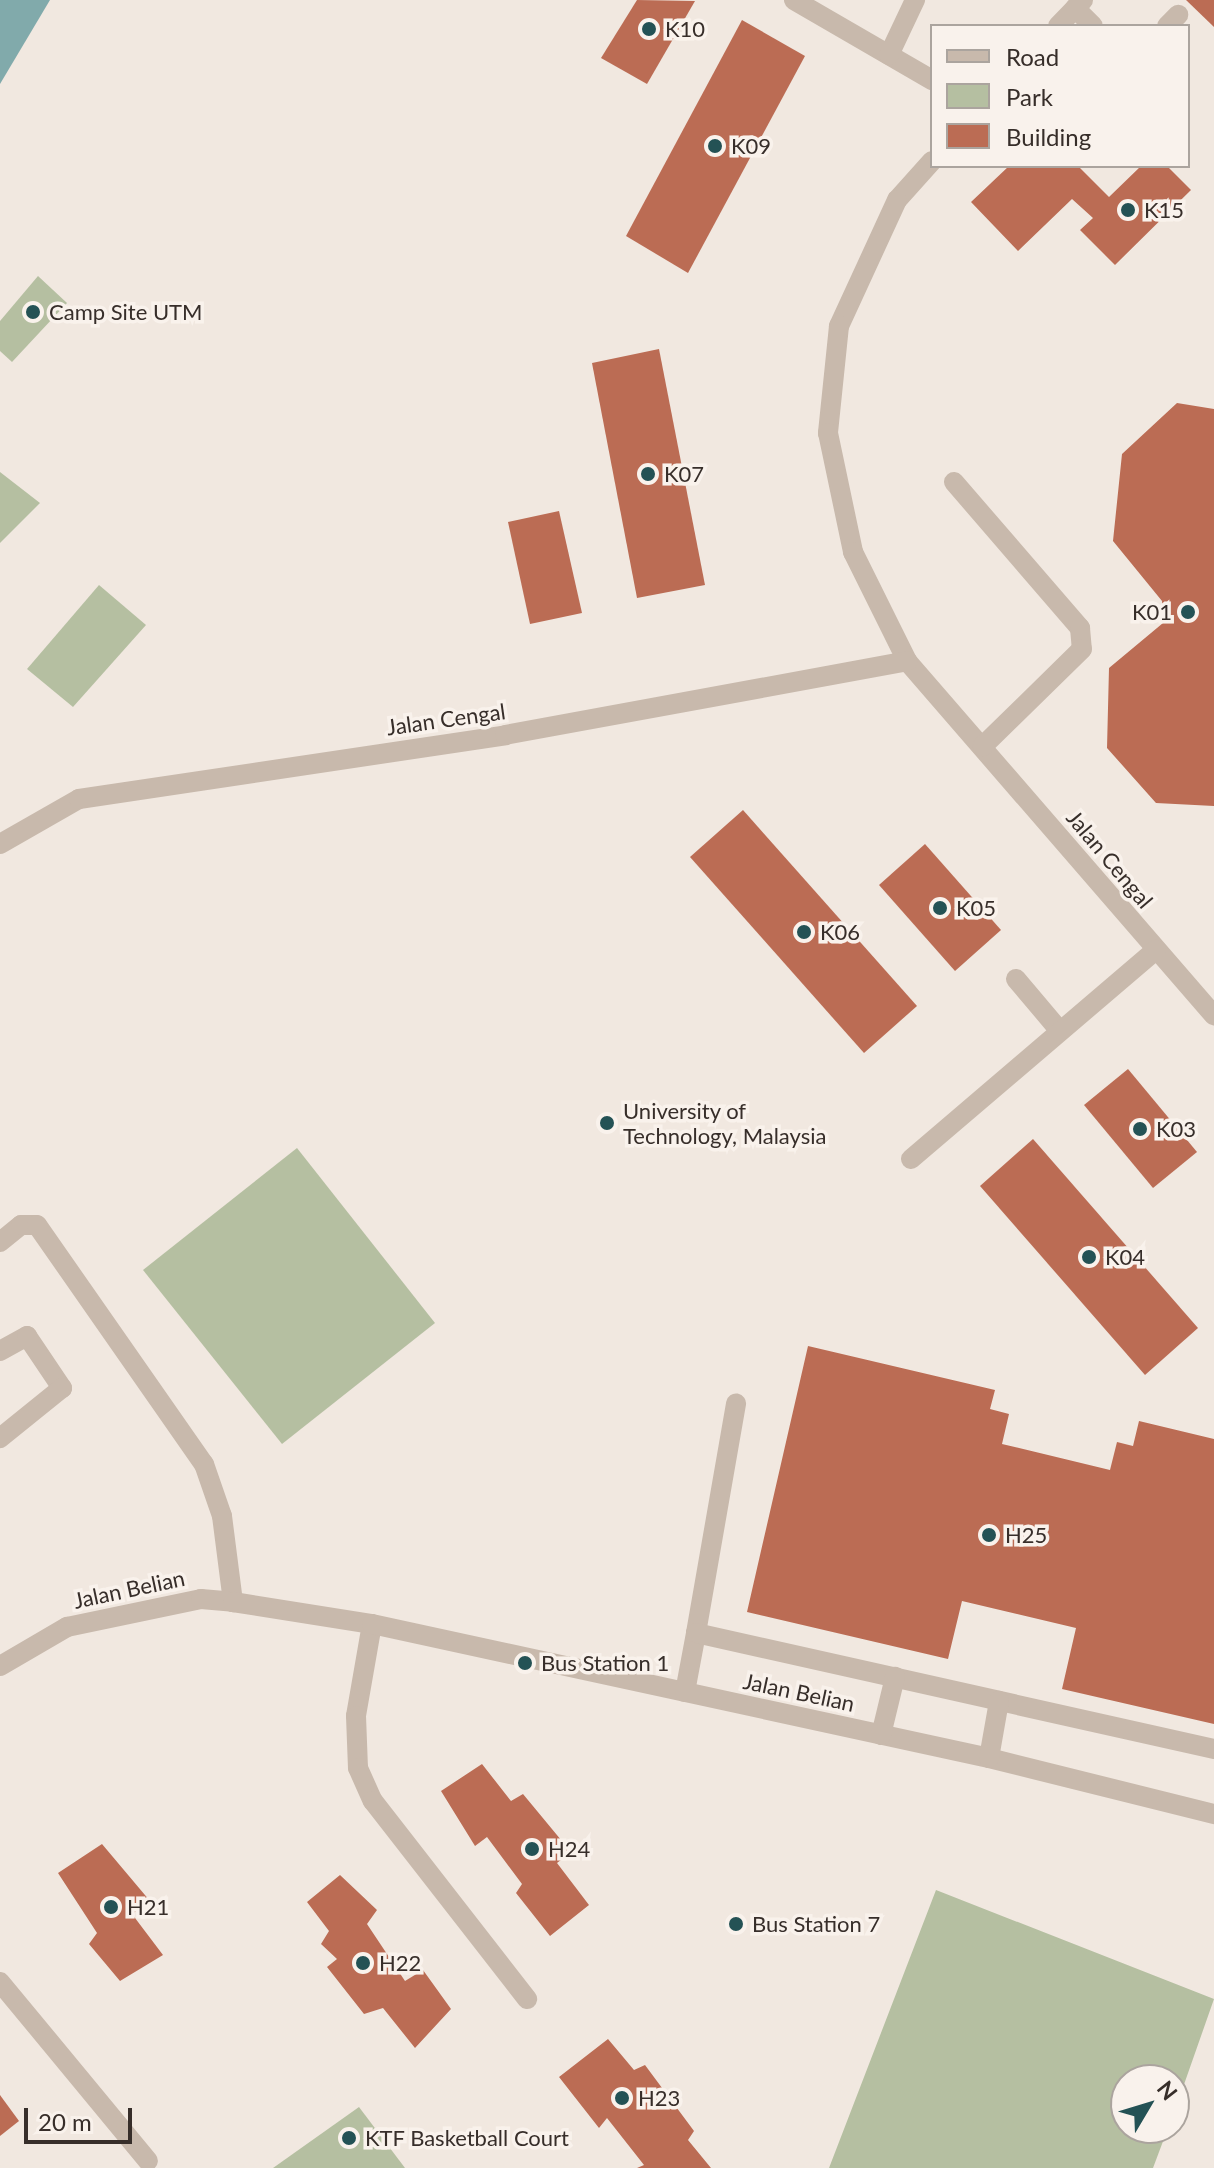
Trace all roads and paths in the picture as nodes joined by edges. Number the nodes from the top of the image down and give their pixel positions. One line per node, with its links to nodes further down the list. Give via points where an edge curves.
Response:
1 (794, 0): 6 (street)
2 (915, 0): 6 (street)
3 (1079, 4): 4 (street); 5 (street)
4 (1060, 24)
5 (1092, 24)
6 (889, 55): 7 (street)
7 (930, 79)
8 (930, 163): 10 (street, Jalan Cengal, via 897,200 839,326 828,433 853,552)
9 (954, 482): 11 (street, via 1080,628 1082,649)
10 (907, 661): 11 (street, Jalan Cengal); 12 (street, Jalan Cengal, via 505,735 79,799)
11 (983, 746): 13 (street, Jalan Cengal)
12 (0, 844)
13 (1156, 950): 15 (street, Jalan Cengal); 16 (street)
14 (1016, 979): 16 (street)
15 (1214, 1015)
16 (1060, 1031): 17 (street)
17 (911, 1159)
18 (0, 1242): 22 (street, via 21,1225 37,1225 204,1464 222,1516)
19 (0, 1351): 21 (street, via 27,1336 62,1388)
20 (736, 1403): 24 (street)
21 (0, 1437)
22 (233, 1602): 23 (street, Jalan Belian); 25 (street, Jalan Belian, via 201,1599 67,1627)
23 (372, 1624): 27 (street, Jalan Belian); 34 (street, via 356,1716 358,1768 373,1801)
24 (696, 1633): 26 (street); 27 (street)
25 (0, 1666)
26 (895, 1677): 28 (street); 29 (street)
27 (685, 1692): 29 (street, Jalan Belian)
28 (999, 1701): 30 (street); 31 (street)
29 (881, 1735): 31 (street, Jalan Belian)
30 (1214, 1749)
31 (989, 1758): 32 (street, Jalan Belian)
32 (1214, 1814)
33 (0, 1982): 35 (street)
34 (527, 1999)
35 (148, 2161)

